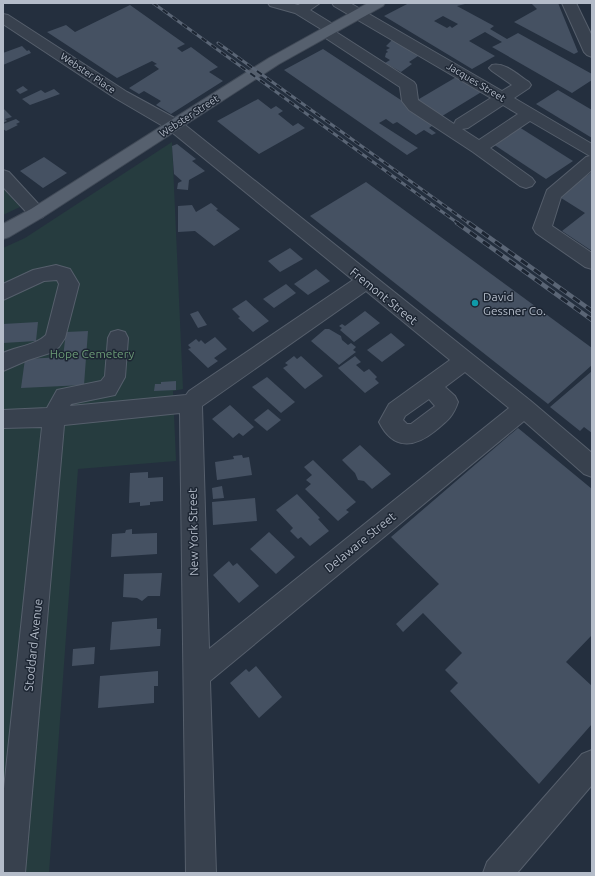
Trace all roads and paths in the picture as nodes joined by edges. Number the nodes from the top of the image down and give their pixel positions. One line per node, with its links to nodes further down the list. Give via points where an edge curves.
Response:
1 (275, 3): 6 (street)
2 (313, 3): 6 (street)
3 (339, 3): 7 (street, Jacques Street)
4 (378, 3): 7 (main road, Webster Street)
5 (569, 3): 10 (street)
6 (300, 10): 9 (street)
7 (360, 14): 9 (main road, Webster Street); 12 (street, Jacques Street)
8 (3, 18): 15 (street, Webster Place, via 121,95)
9 (328, 30): 15 (main road, Webster Street); 16 (street, via 408,85 410,101 415,106)
10 (592, 52)
11 (497, 68): 12 (street, via 523,85)
12 (502, 98): 13 (street, Jacques Street); 14 (street)
13 (529, 114): 16 (street); 17 (street, Jacques Street)
14 (462, 124)
15 (174, 125): 21 (main road, Webster Street); 24 (street, Fremont Street)
16 (479, 148): 20 (street)
17 (592, 151)
18 (592, 161): 23 (street, via 553,194 542,228)
19 (3, 176): 21 (street)
20 (526, 182)
21 (37, 213): 22 (main road, Webster Street)
22 (3, 232)
23 (592, 262)
24 (366, 281): 27 (street, Fremont Street); 30 (street, via 197,397)
25 (3, 293): 28 (street, via 41,275 56,271 63,274 69,284 51,345)
26 (118, 338): 32 (street, via 115,377 108,389 65,396)
27 (465, 361): 29 (street); 31 (street, Fremont Street)
28 (3, 362)
29 (429, 386)
30 (192, 403): 32 (street); 35 (street, New York Street, via 190,411)
31 (524, 408): 34 (street, Fremont Street); 35 (street, Delaware Street)
32 (54, 417): 33 (street); 37 (street, Stoddard Avenue)
33 (3, 419)
34 (592, 467)
35 (197, 675): 38 (street, New York Street)
36 (592, 764): 39 (street)
37 (10, 873)
38 (201, 873)
39 (498, 873)

